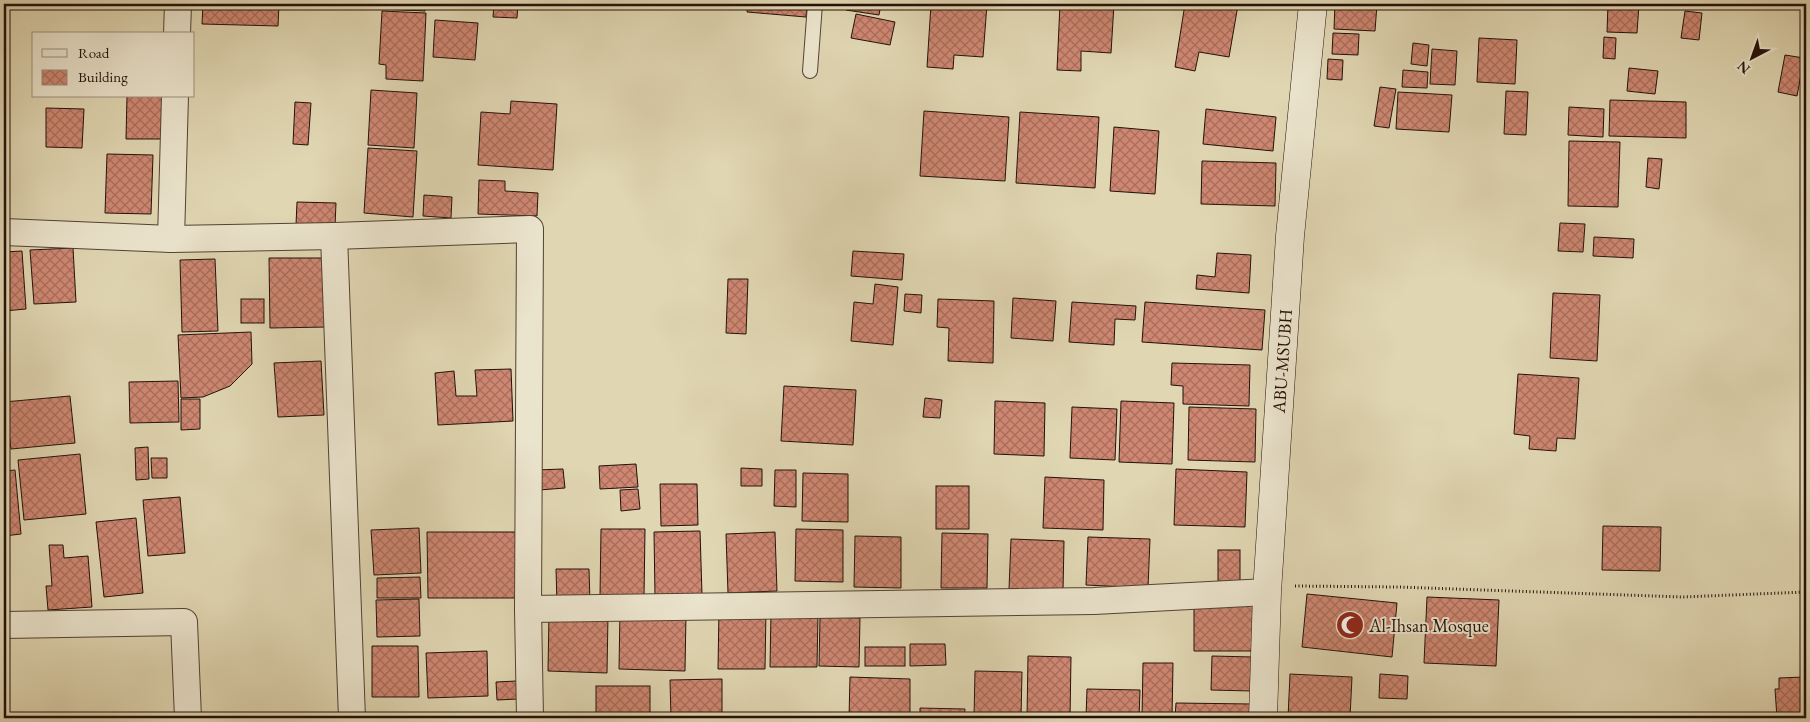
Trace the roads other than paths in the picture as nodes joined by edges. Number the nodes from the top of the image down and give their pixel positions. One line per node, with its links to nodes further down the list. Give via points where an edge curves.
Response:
1 (178, 4): 4 (street)
2 (816, 4): 5 (lane)
3 (1313, 4): 10 (street, ABU-MSUBH, via 1290,236)
4 (177, 32)
5 (810, 71)
6 (175, 98): 9 (street)
7 (4, 232): 9 (street)
8 (334, 236): 9 (street); 11 (street, via 530,229); 14 (street)
9 (170, 238)
10 (1267, 592): 11 (street, via 1094,601); 16 (street, ABU-MSUBH)
11 (528, 608): 15 (street)
12 (4, 625): 13 (street, via 184,622)
13 (188, 718)
14 (352, 718)
15 (530, 718)
16 (1263, 718)

